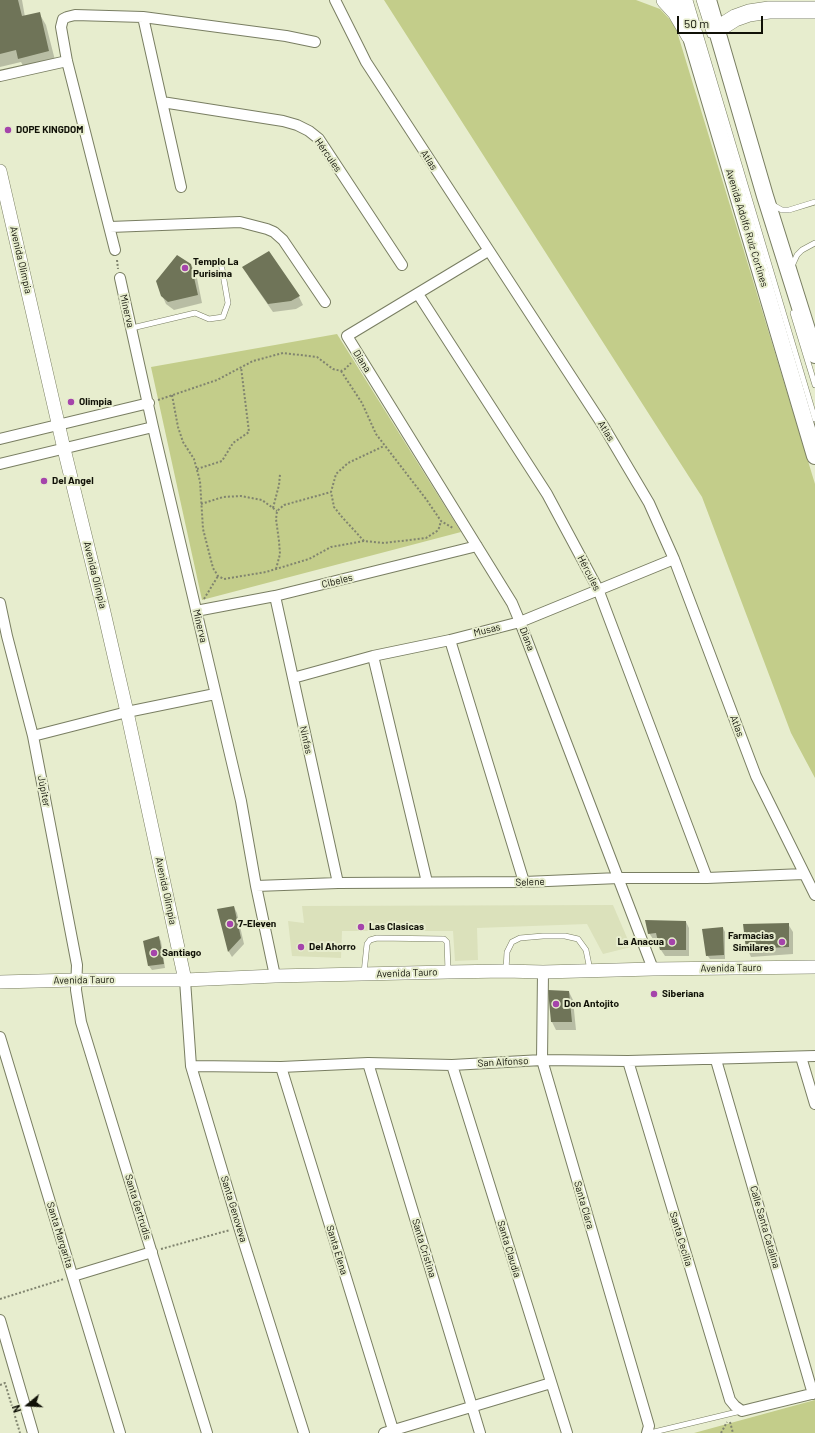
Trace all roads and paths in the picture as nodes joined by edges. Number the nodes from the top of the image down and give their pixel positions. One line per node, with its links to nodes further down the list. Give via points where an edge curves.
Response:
1 (335, 0): 22 (street, Atlas, via 366,62)
2 (665, 0): 10 (highway, via 676,12)
3 (680, 0): 10 (main road, Avenida Adolfo Ruíz Cortines)
4 (690, 0): 38 (lane)
5 (699, 0): 9 (lane)
6 (708, 0): 9 (main road)
7 (815, 10): 9 (highway, via 770,10 749,13 731,20)
8 (143, 17): 11 (street); 12 (street, via 71,15 64,19 61,27); 14 (street)
9 (713, 34): 17 (main road)
10 (690, 36): 44 (main road, Avenida Adolfo Ruíz Cortines)
11 (315, 42)
12 (67, 61): 13 (street); 19 (street)
13 (0, 76)
14 (162, 102): 16 (street); 24 (street, Hércules, via 283,121 309,131 319,139)
15 (0, 171): 39 (street, Avenida Olimpia)
16 (181, 186)
17 (765, 196): 18 (lane, via 782,210 796,209); 25 (main road)
18 (815, 202)
19 (110, 227): 21 (street); 28 (street, via 240,222 267,229 283,240)
20 (815, 243): 25 (lane, via 797,255 792,263)
21 (115, 250): 26 (path)
22 (488, 251): 27 (street); 56 (street, Atlas, via 604,427 649,504)
23 (221, 263): 30 (lane, via 228,303 223,317 209,319 195,313)
24 (402, 265)
25 (790, 277): 31 (main road)
26 (120, 278): 30 (street, Minerva)
27 (418, 294): 32 (street, Diana, via 347,336); 59 (street, Hércules, via 547,494)
28 (325, 302)
29 (792, 309): 35 (lane)
30 (132, 328): 37 (street, Minerva)
31 (815, 354)
32 (358, 355): 34 (path); 55 (street, Diana)
33 (241, 367): 34 (path, via 253,361 283,354 317,357 333,369); 36 (path, via 218,380); 46 (path, via 248,432 233,443 222,461)
34 (341, 371): 42 (path, via 362,403)
35 (815, 384)
36 (172, 395): 37 (path); 46 (path, via 183,442)
37 (149, 403): 39 (street); 40 (street, Minerva)
38 (815, 419)
39 (59, 425): 41 (street); 43 (street, Avenida Olimpia)
40 (153, 427): 43 (street); 62 (street, Minerva)
41 (0, 439)
42 (384, 446): 48 (path, via 348,463 336,474); 52 (path, via 426,498)
43 (64, 448): 45 (street); 69 (street, Avenida Olimpia)
44 (815, 456)
45 (0, 464)
46 (197, 469): 49 (path)
47 (280, 474): 50 (path)
48 (331, 492): 51 (path, via 284,505); 54 (path, via 334,507)
49 (201, 504): 50 (path, via 223,497 241,496 262,500); 58 (path, via 203,529 213,568)
50 (273, 508): 51 (path)
51 (277, 511): 57 (path, via 280,554)
52 (441, 522): 53 (path); 54 (path, via 437,531 426,538 384,543)
53 (458, 532)
54 (364, 541): 57 (path, via 331,547 309,559)
55 (477, 546): 60 (street, Cibeles); 63 (street, Diana)
56 (674, 559): 59 (street, Musas); 71 (street, Atlas, via 756,776)
57 (276, 569): 58 (path, via 224,579)
58 (218, 576): 62 (path)
59 (598, 589): 63 (street, Musas); 73 (street, Hércules)
60 (275, 596): 62 (street, Cibeles); 67 (street, Ninfas)
61 (0, 603): 64 (street, Júpiter)
62 (196, 611): 68 (street, Minerva)
63 (520, 622): 65 (street, Musas); 72 (street, Diana)
64 (3, 636): 70 (street, Júpiter)
65 (450, 640): 66 (street, Musas); 75 (street)
66 (373, 656): 67 (street, Musas); 74 (street)
67 (293, 678): 76 (street, Ninfas)
68 (215, 694): 69 (street); 77 (street, Minerva, via 241,801)
69 (127, 712): 70 (street); 88 (street, Avenida Olimpia)
70 (33, 736): 87 (street, Júpiter, via 77,965)
71 (804, 874): 73 (street, Selene); 78 (street, Atlas)
72 (619, 878): 73 (street, Selene); 75 (street, Selene); 80 (street, Diana)
73 (707, 878)
74 (427, 882): 75 (street, Selene); 76 (street, Selene)
75 (524, 882)
76 (338, 883): 77 (street, Selene)
77 (256, 886): 86 (street, Minerva)
78 (815, 895)
79 (815, 967): 80 (street, Avenida Tauro)
80 (653, 969): 81 (street, Avenida Tauro)
81 (590, 970): 82 (lane, via 586,950 578,939 543,936 520,938 512,942); 84 (street, Avenida Tauro)
82 (505, 971): 83 (street, Avenida Tauro); 84 (street, Avenida Tauro)
83 (448, 972): 85 (street, Avenida Tauro); 85 (lane, via 447,942 444,939 377,938 367,944)
84 (543, 972): 93 (street, Santa Clara)
85 (363, 974): 86 (street, Avenida Tauro)
86 (275, 976): 88 (street, Avenida Tauro)
87 (76, 980): 88 (street, Avenida Tauro); 89 (street, Avenida Tauro); 102 (street, Santa Gertrudis, via 82,1022)
88 (185, 980): 98 (street, Santa Genoveva)
89 (0, 982)
90 (0, 1037): 103 (street, Santa Margarita)
91 (815, 1056): 92 (street, San Alfonso)
92 (801, 1057): 94 (street, San Alfonso); 100 (street)
93 (542, 1060): 95 (street, San Alfonso); 97 (street, San Alfonso); 119 (street, Santa Clara, via 649,1426)
94 (716, 1060): 95 (street, San Alfonso); 108 (street, Calle Santa Catalina)
95 (628, 1061): 110 (street, Santa Cecilia, via 730,1400)
96 (368, 1063): 97 (street, San Alfonso); 99 (street, San Alfonso); 109 (street, Santa Cristina)
97 (452, 1065): 106 (street, Santa Claudia)
98 (191, 1066): 99 (street, San Alfonso); 101 (street, Santa Genoveva)
99 (281, 1067): 111 (street, Santa Elena)
100 (815, 1104)
101 (239, 1227): 102 (path); 116 (street, Santa Genoveva)
102 (152, 1252): 103 (street); 115 (street, Santa Gertrudis)
103 (73, 1276): 104 (path); 114 (street, Santa Margarita)
104 (0, 1299)
105 (0, 1320): 113 (street)
106 (551, 1383): 109 (street); 118 (street, Santa Claudia)
107 (0, 1385): 112 (path, via 5,1383)
108 (814, 1394): 110 (street)
109 (472, 1407): 111 (street); 117 (street, Santa Cristina)
110 (742, 1411): 120 (lane)
111 (390, 1432)
112 (20, 1433)
113 (34, 1433)
114 (120, 1433)
115 (207, 1433)
116 (304, 1433)
117 (480, 1433)
118 (567, 1433)
119 (647, 1433)
120 (650, 1433)

